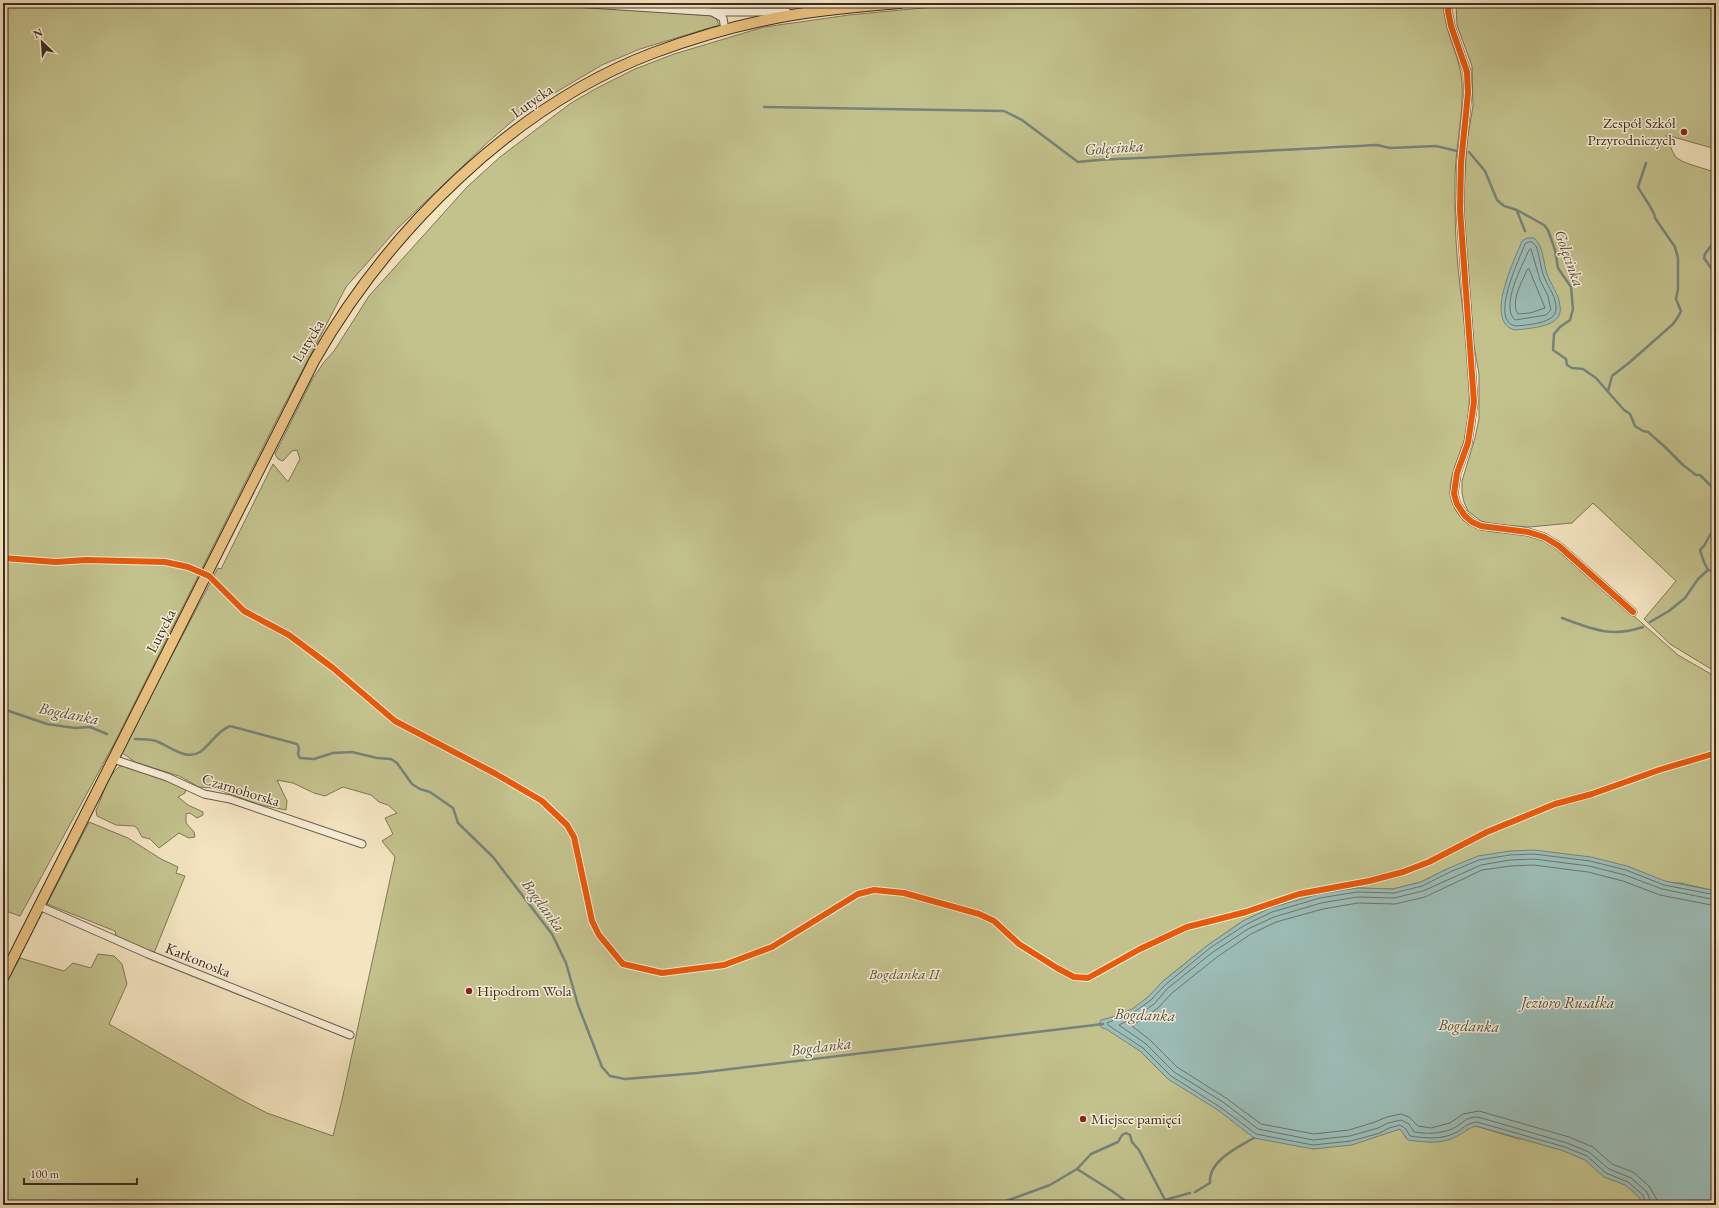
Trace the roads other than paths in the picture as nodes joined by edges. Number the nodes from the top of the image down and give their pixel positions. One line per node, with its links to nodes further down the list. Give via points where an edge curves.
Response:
1 (574, 3): 5 (street)
2 (900, 3): 4 (main road, Lutycka)
3 (1449, 3): 7 (street, via 1451,26 1467,72 1468,94 1460,210 1474,395 1471,431 1457,473 1457,504 1465,516 1481,526 1528,532 1549,540 1578,562)
4 (819, 11): 5 (street); 6 (main road, Lutycka, via 769,19)
5 (714, 12): 6 (street, via 723,18)
6 (725, 30): 8 (main road, Lutycka, via 627,64 554,103 520,127 462,176 393,248 353,299 314,361)
7 (1633, 612)
8 (113, 759): 9 (street, Czarnohorska, via 167,777 204,794 230,799); 10 (main road, Lutycka)
9 (362, 844)
10 (39, 906): 11 (main road, Lutycka); 12 (street, Karkonoska, via 148,954)
11 (3, 978)
12 (350, 1035)

